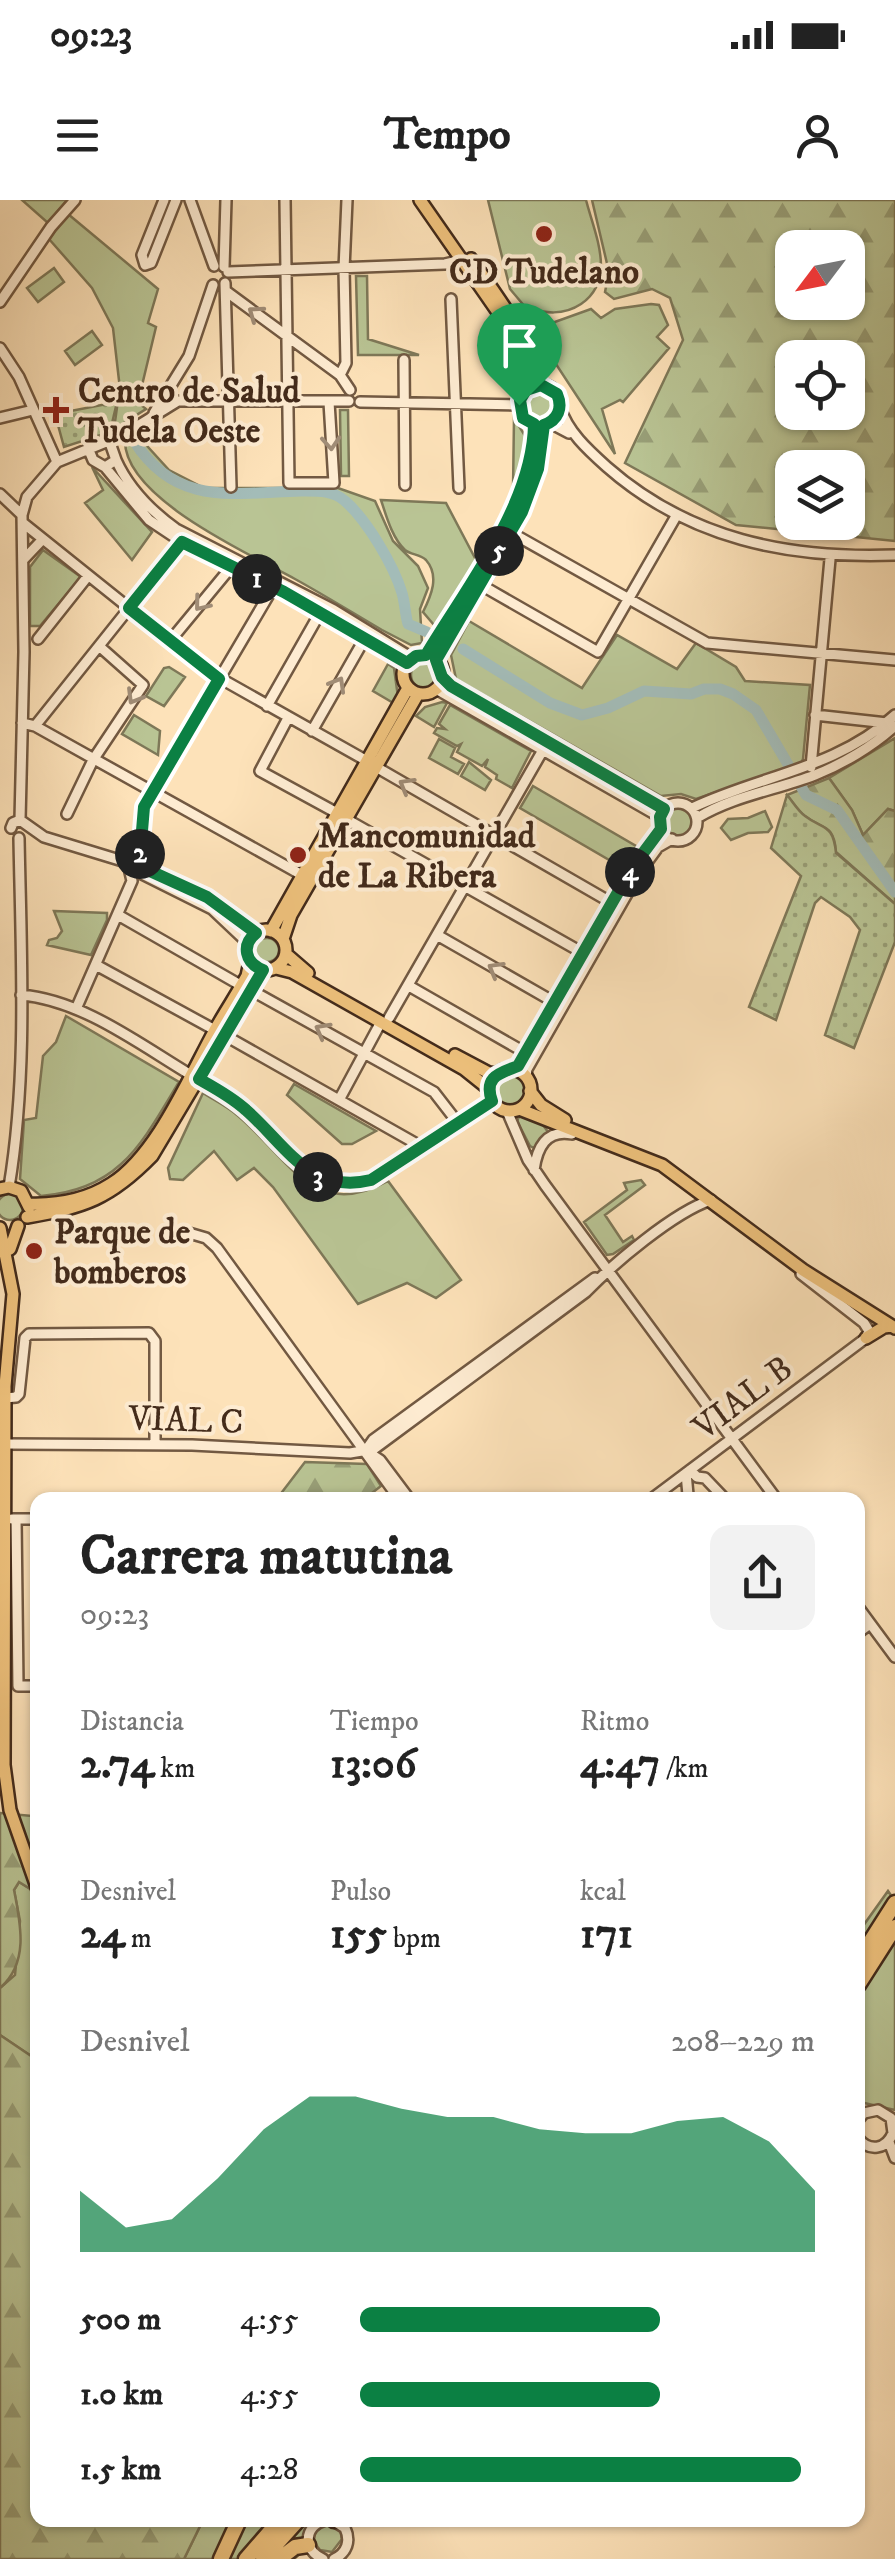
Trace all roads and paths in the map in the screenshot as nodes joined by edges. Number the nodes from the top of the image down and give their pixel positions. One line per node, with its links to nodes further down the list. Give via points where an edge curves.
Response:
1 (75, 200): 16 (street)
2 (164, 200): 3 (street, via 142,255 145,265 152,263)
3 (176, 200)
4 (190, 200): 13 (street)
5 (226, 200): 13 (street)
6 (285, 200): 11 (street)
7 (347, 200): 12 (street)
8 (420, 200): 10 (main road)
9 (430, 200): 22 (main road, via 518,326)
10 (462, 260): 12 (street); 22 (main road, via 509,328)
11 (286, 269): 12 (street); 13 (street); 17 (street)
12 (344, 269): 20 (street)
13 (224, 276): 14 (street); 14 (street, via 207,277); 17 (street, one-way to 13); 24 (street)
14 (214, 285): 33 (street, via 190,356)
15 (451, 299): 28 (street)
16 (0, 302)
17 (287, 336): 21 (street); 25 (street)
18 (0, 348): 31 (street)
19 (404, 360): 27 (street)
20 (346, 362): 21 (street); 23 (street)
21 (340, 375): 23 (street)
22 (536, 386): 29 (main road, via 522,394); 30 (main road, via 557,394)
23 (353, 395): 26 (street); 27 (street)
24 (229, 400): 25 (street); 33 (street, via 178,401); 41 (street)
25 (288, 402): 26 (street); 26 (street, one-way to 25, via 334,483 289,483)
26 (329, 402)
27 (405, 402): 28 (street); 40 (street)
28 (456, 403): 29 (street); 42 (street)
29 (519, 405): 34 (main road, via 523,418)
30 (560, 406): 34 (main road); 49 (street, via 568,426 602,462 694,524 781,551)
31 (33, 410): 32 (street); 38 (street)
32 (0, 418)
33 (149, 421): 35 (street)
34 (543, 424): 44 (street, via 570,434 634,492); 46 (main road, via 531,491); 64 (main road, via 517,501)
35 (110, 440): 36 (street); 37 (street)
36 (88, 448): 38 (street); 39 (street)
37 (116, 460): 39 (street); 66 (street, via 132,489 176,529 334,610)
38 (57, 462): 45 (street, via 28,496)
39 (105, 467): 48 (street, via 149,520)
40 (404, 485)
41 (232, 487)
42 (459, 488)
43 (0, 494): 45 (street)
44 (676, 518): 51 (street, via 754,548); 56 (street)
45 (23, 519): 47 (street); 50 (street)
46 (510, 532): 56 (street); 64 (main road)
47 (43, 539): 50 (street); 53 (street)
48 (182, 542): 52 (street); 57 (street)
49 (895, 557): 51 (street)
50 (24, 559): 74 (street)
51 (830, 559): 63 (street)
52 (232, 566): 54 (street); 61 (street, one-way to 61)
53 (88, 576): 57 (street); 59 (street)
54 (274, 586): 58 (street); 67 (street)
55 (488, 589): 56 (street, via 598,652)
56 (629, 600): 63 (street, via 707,643)
57 (129, 608): 61 (street); 62 (street)
58 (321, 611): 60 (street); 70 (street)
59 (38, 638)
60 (364, 638): 66 (street); 76 (street, one-way to 60)
61 (170, 641): 67 (street)
62 (99, 646): 75 (street); 78 (street, one-way to 78, via 143,685)
63 (821, 652): 65 (street); 71 (street)
64 (431, 657): 66 (main road); 68 (main road)
65 (895, 660)
66 (409, 661): 69 (main road, via 404,676)
67 (219, 679): 70 (street); 81 (street)
68 (440, 683): 69 (main road); 77 (street); 82 (street)
69 (413, 691): 79 (main road)
70 (267, 706): 72 (street)
71 (815, 715): 73 (street); 80 (street)
72 (288, 718): 76 (street); 85 (street, via 260,772)
73 (892, 721): 80 (street)
74 (22, 723): 75 (street); 86 (street)
75 (35, 726): 78 (street)
76 (312, 730): 79 (street)
77 (543, 750): 82 (street); 90 (street)
78 (93, 760): 81 (street); 84 (street)
79 (371, 764): 85 (main road); 90 (street, one-way to 79)
80 (814, 770): 83 (street)
81 (152, 794): 92 (street); 93 (street)
82 (662, 813): 83 (street, via 675,803); 88 (street)
83 (694, 813): 91 (street, via 692,835)
84 (67, 814)
85 (342, 816): 93 (main road); 96 (street); 102 (main road)
86 (20, 820): 87 (street); 89 (street)
87 (5, 827): 89 (street, via 14,836)
88 (661, 829): 91 (street); 97 (street)
89 (24, 834): 92 (street); 111 (street)
90 (494, 836): 96 (street); 97 (street)
91 (672, 839): 118 (street, via 638,874)
92 (134, 867): 94 (street); 95 (street); 100 (street, via 207,897)
93 (302, 876): 99 (main road)
94 (151, 879): 95 (street); 103 (street, via 212,909)
95 (132, 882): 98 (street)
96 (465, 886): 101 (street); 105 (street)
97 (612, 903): 105 (street)
98 (118, 915): 107 (street); 110 (street)
99 (270, 931): 100 (main road); 102 (main road)
100 (256, 933): 103 (main road)
101 (436, 935): 109 (street); 112 (street, one-way to 101)
102 (283, 939): 104 (main road)
103 (248, 944): 106 (main road)
104 (286, 954): 108 (main road); 114 (main road)
105 (583, 954): 112 (street)
106 (250, 962): 108 (main road); 110 (main road)
107 (96, 965): 113 (street); 115 (street)
108 (269, 969): 110 (main road); 114 (main road, via 292,972)
109 (409, 986): 114 (street); 116 (street)
110 (245, 988): 115 (main road); 117 (street, one-way to 110)
111 (21, 995): 113 (street); 129 (street, via 15,1154)
112 (554, 1002): 116 (street)
113 (76, 1009): 120 (street)
114 (385, 1020): 117 (street); 119 (main road); 122 (main road, via 464,1069)
115 (219, 1033): 120 (main road); 123 (street)
116 (526, 1052): 118 (street)
117 (364, 1054): 123 (street); 125 (street, via 434,1092)
118 (520, 1073): 119 (main road); 121 (main road)
119 (496, 1074): 122 (main road)
120 (195, 1077): 127 (street, via 242,1106 325,1181 371,1180); 133 (main road, via 152,1156 127,1182 89,1204)
121 (530, 1091): 124 (main road); 141 (main road, via 576,1127 682,1171)
122 (490, 1095): 124 (main road); 125 (street)
123 (339, 1100): 127 (street)
124 (513, 1110): 126 (main road); 128 (street)
125 (458, 1123): 127 (street)
126 (586, 1137): 128 (street, via 548,1137); 130 (main road, via 662,1164)
127 (422, 1147)
128 (534, 1170): 138 (street)
129 (5, 1188): 133 (main road, via 21,1191)
130 (694, 1188): 131 (main road); 132 (street)
131 (711, 1200): 132 (street); 135 (main road)
132 (686, 1212): 138 (street)
133 (24, 1215): 134 (main road); 143 (main road, via 10,1244 16,1296)
134 (0, 1227): 143 (main road, via 13,1294)
135 (745, 1228): 137 (street); 139 (main road)
136 (182, 1231): 147 (street, via 217,1248)
137 (796, 1270): 139 (main road); 142 (street, via 864,1323)
138 (605, 1273): 144 (street); 147 (street, via 568,1294)
139 (851, 1302): 140 (main road)
140 (869, 1314): 141 (main road); 142 (main road, via 874,1323)
141 (894, 1326): 142 (main road)
142 (866, 1338): 144 (street, VIAL B)
143 (7, 1398): 145 (main road); 146 (street, via 19,1394 28,1334 150,1333 156,1341)
144 (730, 1439): 148 (street, VIAL B); 154 (street)
145 (6, 1444): 146 (street, VIAL C); 156 (main road)
146 (155, 1444): 147 (street, VIAL C)
147 (366, 1450): 149 (street); 150 (street)
148 (688, 1471): 151 (street, VIAL B); 152 (street); 153 (street)
149 (395, 1492)
150 (404, 1492)
151 (660, 1492)
152 (688, 1492)
153 (719, 1492)
154 (770, 1492)
155 (30, 1519): 156 (street)
156 (9, 1520): 157 (main road); 162 (street, via 18,1686)
157 (4, 1562): 163 (main road, via 10,1792); 164 (main road, via 6,1792)
158 (865, 1617): 159 (street)
159 (870, 1624): 160 (street); 161 (street)
160 (865, 1628)
161 (895, 1657)
162 (30, 1686)
163 (30, 1854)
164 (30, 1870)
165 (895, 1904): 167 (highway); 168 (highway)
166 (895, 1928): 169 (highway)
167 (865, 1940)
168 (865, 1950)
169 (865, 1974)
170 (865, 2115): 171 (street, via 885,2113 894,2125)
171 (889, 2142): 173 (street); 174 (street)
172 (865, 2145): 173 (street)
173 (878, 2148): 174 (street)
174 (894, 2157)
175 (236, 2527): 182 (highway)
176 (274, 2527): 183 (highway)
177 (292, 2527): 184 (highway)
178 (314, 2527): 180 (street)
179 (341, 2527): 181 (street, via 348,2535)
180 (307, 2551): 185 (highway, via 295,2546); 186 (street)
181 (339, 2558)
182 (221, 2559)
183 (246, 2559)
184 (262, 2559)
185 (279, 2559)
186 (320, 2559)

